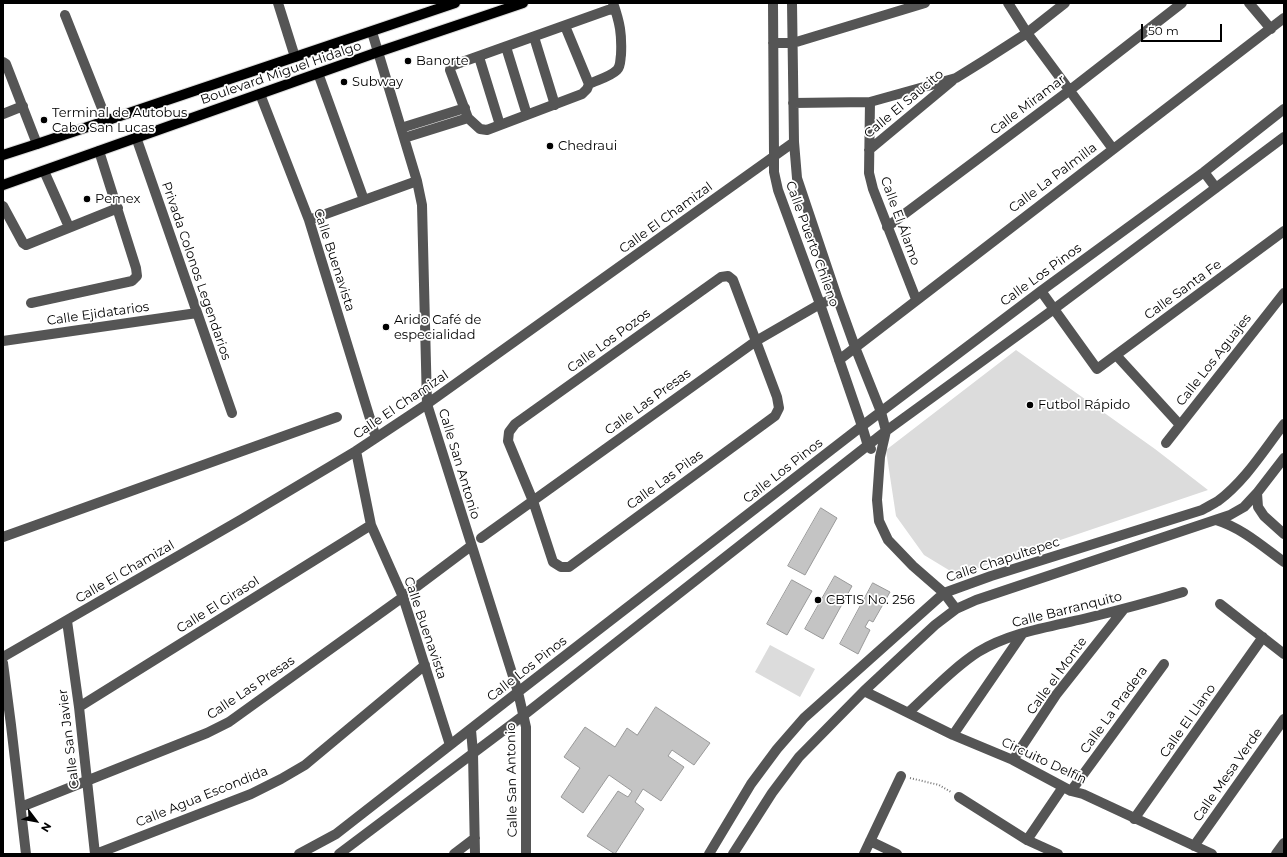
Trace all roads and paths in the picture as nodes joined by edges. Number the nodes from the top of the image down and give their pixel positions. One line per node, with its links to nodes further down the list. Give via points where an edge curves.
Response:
1 (278, 3): 25 (street)
2 (455, 3): 17 (main road, Boulevard Miguel Hidalgo)
3 (523, 3): 11 (main road, Boulevard Miguel Hidalgo)
4 (773, 3): 20 (street, Calle Puerto Chileno)
5 (792, 3): 21 (street, Calle Puerto Chileno)
6 (925, 3): 21 (street)
7 (1008, 3): 18 (street)
8 (1065, 3): 18 (street, Calle El Saucito)
9 (1182, 3): 30 (street, Calle Miramar)
10 (1250, 3): 16 (street)
11 (507, 6): 23 (main road, Boulevard Miguel Hidalgo)
12 (611, 6): 15 (street); 29 (street, via 621,28 620,65 618,70)
13 (65, 15): 41 (street)
14 (1284, 18): 16 (street, Calle La Palmilla)
15 (565, 26): 19 (street); 29 (street)
16 (1271, 29): 48 (street, Calle La Palmilla)
17 (372, 32): 23 (street, Calle San Antonio); 25 (main road, Boulevard Miguel Hidalgo)
18 (1027, 33): 28 (street, Calle El Saucito); 30 (street)
19 (534, 37): 22 (street); 34 (street)
20 (773, 43): 21 (street); 52 (street, Calle Puerto Chileno)
21 (793, 43): 33 (street, Calle Puerto Chileno)
22 (506, 47): 24 (street); 39 (street)
23 (378, 52): 27 (main road, Boulevard Miguel Hidalgo); 43 (street, Calle San Antonio)
24 (479, 56): 36 (street, via 451,66 450,70); 42 (street)
25 (295, 57): 41 (main road, Boulevard Miguel Hidalgo)
26 (3, 62): 35 (street)
27 (318, 73): 31 (main road, Boulevard Miguel Hidalgo); 58 (street)
28 (956, 78): 32 (street, Calle El Saucito); 49 (street, Calle El Saucito)
29 (589, 84): 34 (street, via 582,94)
30 (1070, 90): 48 (street); 63 (street, Calle Miramar)
31 (260, 94): 44 (main road, Boulevard Miguel Hidalgo); 61 (street, Calle Buenavista)
32 (870, 102): 33 (street, Calle El Saucito); 49 (street, Calle El Álamo)
33 (793, 103): 46 (street, Calle Puerto Chileno)
34 (555, 105): 39 (street)
35 (22, 106): 38 (street); 47 (street)
36 (465, 108): 40 (street); 43 (street)
37 (1284, 109): 54 (street, Calle Los Pinos)
38 (3, 114)
39 (528, 115): 42 (street)
40 (468, 118): 42 (street, via 480,129 487,130); 43 (street)
41 (107, 121): 47 (main road, Boulevard Miguel Hidalgo)
42 (500, 125)
43 (402, 133): 55 (street, Calle San Antonio)
44 (136, 137): 50 (main road, Boulevard Miguel Hidalgo); 72 (street, Privada Colonos Legendarios)
45 (1284, 137): 57 (street)
46 (794, 142): 52 (street, Calle El Chamizal); 67 (street, Calle Puerto Chileno, via 797,178)
47 (37, 144): 51 (main road, Boulevard Miguel Hidalgo)
48 (1114, 149): 68 (street, Calle La Palmilla)
49 (869, 150): 63 (street, Calle El Álamo, via 872,189)
50 (99, 151): 53 (main road, Boulevard Miguel Hidalgo); 60 (street)
51 (3, 155)
52 (774, 156): 70 (street, Calle Puerto Chileno, via 778,190); 78 (street, Calle El Chamizal)
53 (44, 171): 56 (main road, Boulevard Miguel Hidalgo); 62 (street)
54 (1204, 172): 57 (street); 65 (street, Calle Los Pinos)
55 (417, 181): 58 (street); 78 (street, Calle San Antonio, via 422,205)
56 (3, 185)
57 (1216, 188): 71 (street)
58 (364, 200): 61 (street)
59 (3, 206): 62 (street, via 26,245)
60 (118, 208): 62 (street); 69 (street, via 137,276 132,281)
61 (308, 220): 86 (street, Calle Buenavista)
62 (69, 227)
63 (887, 227): 68 (street, Calle El Álamo)
64 (1283, 233): 76 (street, Calle Santa Fe)
65 (1041, 291): 71 (street); 79 (street, Calle Los Pinos)
66 (1284, 293): 83 (street, Calle Los Aguajes)
67 (837, 297): 70 (street, Calle Las Presas); 75 (street, Calle Puerto Chileno)
68 (916, 300): 75 (street, Calle La Palmilla)
69 (31, 303)
70 (820, 304): 74 (street, Calle Las Presas); 77 (street, Calle Puerto Chileno)
71 (1054, 309): 76 (street, Calle Santa Fe, via 1097,369); 85 (street)
72 (197, 313): 73 (street, Calle Ejidatarios); 80 (street, Privada Colonos Legendarios)
73 (3, 341)
74 (756, 341): 93 (street, Calle Las Presas); 93 (street, Calle Los Pozos, via 733,280 728,276 720,278 514,424 509,432 508,441); 93 (street, Calle Las Pilas, via 777,398 779,408 775,416 569,567 561,567 553,562)
75 (855, 347): 77 (street, Calle La Palmilla); 79 (street, Calle Puerto Chileno)
76 (1116, 356): 83 (street)
77 (839, 360): 84 (street, Calle Puerto Chileno)
78 (427, 404): 86 (street, Calle El Chamizal); 99 (street, Calle San Antonio)
79 (881, 412): 84 (street, Calle Los Pinos); 85 (street, Calle Puerto Chileno)
80 (232, 413)
81 (337, 417): 97 (street)
82 (1284, 424): 102 (street, Calle Chapultepec, via 1233,488 1202,510)
83 (1180, 425): 87 (street, Calle Los Aguajes)
84 (862, 426): 88 (street, Calle Puerto Chileno); 116 (street, Calle Los Pinos)
85 (886, 431): 88 (street); 90 (street, Calle Puerto Chileno)
86 (376, 438): 89 (street, Calle El Chamizal)
87 (1166, 443)
88 (868, 446): 90 (street); 119 (street)
89 (356, 450): 95 (street, Calle Buenavista); 107 (street, Calle El Chamizal)
90 (880, 457): 102 (street, Calle Puerto Chileno, via 877,500 879,521 888,540)
91 (1284, 458): 92 (street)
92 (1257, 493): 94 (street, via 1244,507); 96 (street, via 1258,507)
93 (533, 501): 98 (street, Calle Las Presas)
94 (1216, 520): 100 (street, via 1246,533); 105 (street, via 976,600)
95 (371, 525): 103 (street, Calle Buenavista); 117 (street, Calle El Girasol)
96 (1284, 534)
97 (3, 537)
98 (481, 538)
99 (471, 546): 103 (street, Calle Las Presas); 116 (street, Calle San Antonio)
100 (1284, 562)
101 (1183, 592): 106 (street, Calle Barranquito)
102 (944, 593): 105 (street, Calle Puerto Chileno); 144 (street, Calle Chapultepec, via 804,718 751,784)
103 (403, 597): 114 (street, Calle Buenavista); 127 (street, Calle Las Presas, via 229,722)
104 (1220, 604): 109 (street)
105 (956, 609): 115 (street, via 935,625)
106 (1124, 609): 108 (street, Calle Barranquito); 125 (street, Calle el Monte, via 1056,694)
107 (67, 621): 111 (street, Calle El Chamizal); 117 (street, Calle San Javier)
108 (1023, 633): 118 (street, Calle Barranquito, via 980,652 965,662); 122 (street)
109 (1262, 637): 110 (street); 131 (street, Calle El Llano)
110 (1284, 654)
111 (3, 657)
112 (3, 663): 130 (street)
113 (1164, 664): 128 (street, Calle La Pradera)
114 (425, 665): 123 (street, Calle Buenavista); 138 (street, Calle Agua Escondida, via 305,764 281,779 251,794)
115 (864, 691): 118 (street, Circuito Delfín); 145 (street, via 799,757 772,793)
116 (518, 692): 119 (street, Calle San Antonio); 121 (street, Calle Los Pinos)
117 (79, 707): 127 (street, Calle San Javier)
118 (909, 712): 122 (street, Circuito Delfín)
119 (524, 715): 124 (street); 143 (street, Calle San Antonio)
120 (1284, 719): 136 (street, Calle Mesa Verde)
121 (471, 730): 123 (street, Calle Los Pinos); 124 (street)
122 (953, 734): 125 (street, Circuito Delfín)
123 (450, 745): 139 (street, Calle Los Pinos, via 336,834)
124 (473, 753): 132 (street); 140 (street)
125 (1014, 760): 128 (street, Circuito Delfín)
126 (901, 776): 129 (path, via 939,785); 134 (street)
127 (87, 780): 130 (street, Calle Las Presas); 138 (street, Calle San Javier)
128 (1067, 789): 131 (street, Circuito Delfín); 133 (street, Calle La Pradera)
129 (959, 797): 133 (street)
130 (21, 807): 137 (street)
131 (1134, 819): 136 (street, Circuito Delfín)
132 (475, 838): 141 (street); 142 (street)
133 (1027, 840): 148 (street)
134 (870, 841): 146 (street); 147 (street)
135 (1284, 843): 150 (street)
136 (1194, 846): 149 (street, Circuito Delfín)
137 (26, 854)
138 (96, 854)
139 (299, 854)
140 (339, 854)
141 (454, 854)
142 (476, 854)
143 (526, 854)
144 (709, 854)
145 (733, 854)
146 (864, 854)
147 (897, 854)
148 (1058, 854)
149 (1212, 854)
150 (1276, 854)

